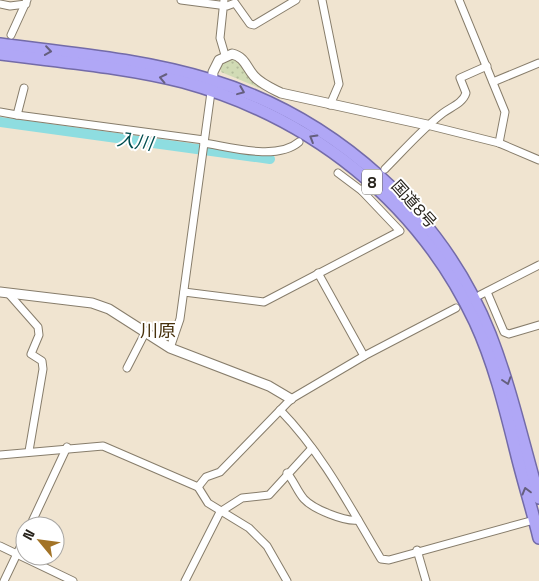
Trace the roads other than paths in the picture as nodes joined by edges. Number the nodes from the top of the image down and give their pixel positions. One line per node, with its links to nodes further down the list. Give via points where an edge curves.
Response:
1 (181, 0): 7 (street)
2 (296, 0): 5 (street, via 254,25 250,24)
3 (322, 0): 18 (street, via 339,84)
4 (460, 0): 14 (street)
5 (237, 1): 7 (street)
6 (27, 2): 8 (street, via 10,6); 9 (street)
7 (224, 3): 12 (street, via 220,38)
8 (0, 4)
9 (11, 35)
10 (0, 44): 16 (highway, 国道8号 / 8, one-way to 16, via 146,65)
11 (0, 54): 16 (highway, 国道8号 / 8, one-way to 11)
12 (225, 55): 16 (street, via 219,60); 18 (street, via 232,54 242,59 267,87)
13 (539, 63): 15 (street)
14 (487, 66): 15 (street); 21 (street, via 460,78 466,93 462,101)
15 (493, 82): 24 (street, via 505,112)
16 (212, 86): 22 (street); 46 (highway, 国道8号 / 8, one-way to 46, via 263,100 318,129 384,181 421,220 465,283 489,333 514,405); 50 (highway, 国道8号 / 8, one-way to 16, via 504,406 475,324 448,272 411,221 385,193 331,149)
17 (24, 88): 20 (street)
18 (330, 105): 21 (street)
19 (0, 112): 20 (street)
20 (17, 115): 22 (street)
21 (427, 126): 24 (street); 26 (street)
22 (204, 141): 23 (street, via 272,152); 30 (street)
23 (299, 142)
24 (500, 143): 25 (street)
25 (539, 160)
26 (386, 169)
27 (338, 173): 29 (street, via 363,190 400,230)
28 (539, 265): 33 (street, via 484,293 504,332 508,334)
29 (318, 273): 30 (street, via 264,302); 36 (street)
30 (184, 292): 35 (street, via 180,319)
31 (4, 293): 34 (street, via 92,302); 42 (street, via 38,327 39,335 31,354 42,361 43,369)
32 (456, 308): 36 (street)
33 (539, 325)
34 (145, 333): 35 (street); 37 (street)
35 (170, 348): 38 (street, via 269,386)
36 (364, 356): 38 (street)
37 (127, 368)
38 (291, 399): 39 (street)
39 (280, 410): 41 (street); 45 (street, via 220,472 206,477)
40 (67, 448): 42 (street); 45 (street, via 103,446); 48 (street)
41 (312, 448): 44 (street); 49 (street, via 339,485)
42 (29, 451): 43 (street)
43 (0, 455)
44 (287, 474): 47 (street, via 269,495 242,498); 49 (street, via 307,502 342,520)
45 (198, 487): 47 (street, via 208,503)
46 (539, 498)
47 (220, 512): 59 (street); 60 (street, via 249,528 267,546)
48 (35, 516)
49 (358, 520): 53 (street, via 381,559 389,560)
50 (534, 520): 51 (highway, 国道8号 / 8); 53 (street)
51 (539, 538)
52 (0, 546): 54 (street)
53 (417, 550): 61 (street)
54 (15, 554)
55 (15, 556): 57 (street)
56 (41, 566): 58 (street)
57 (4, 581)
58 (73, 581)
59 (185, 581)
60 (287, 581)
61 (426, 581)

